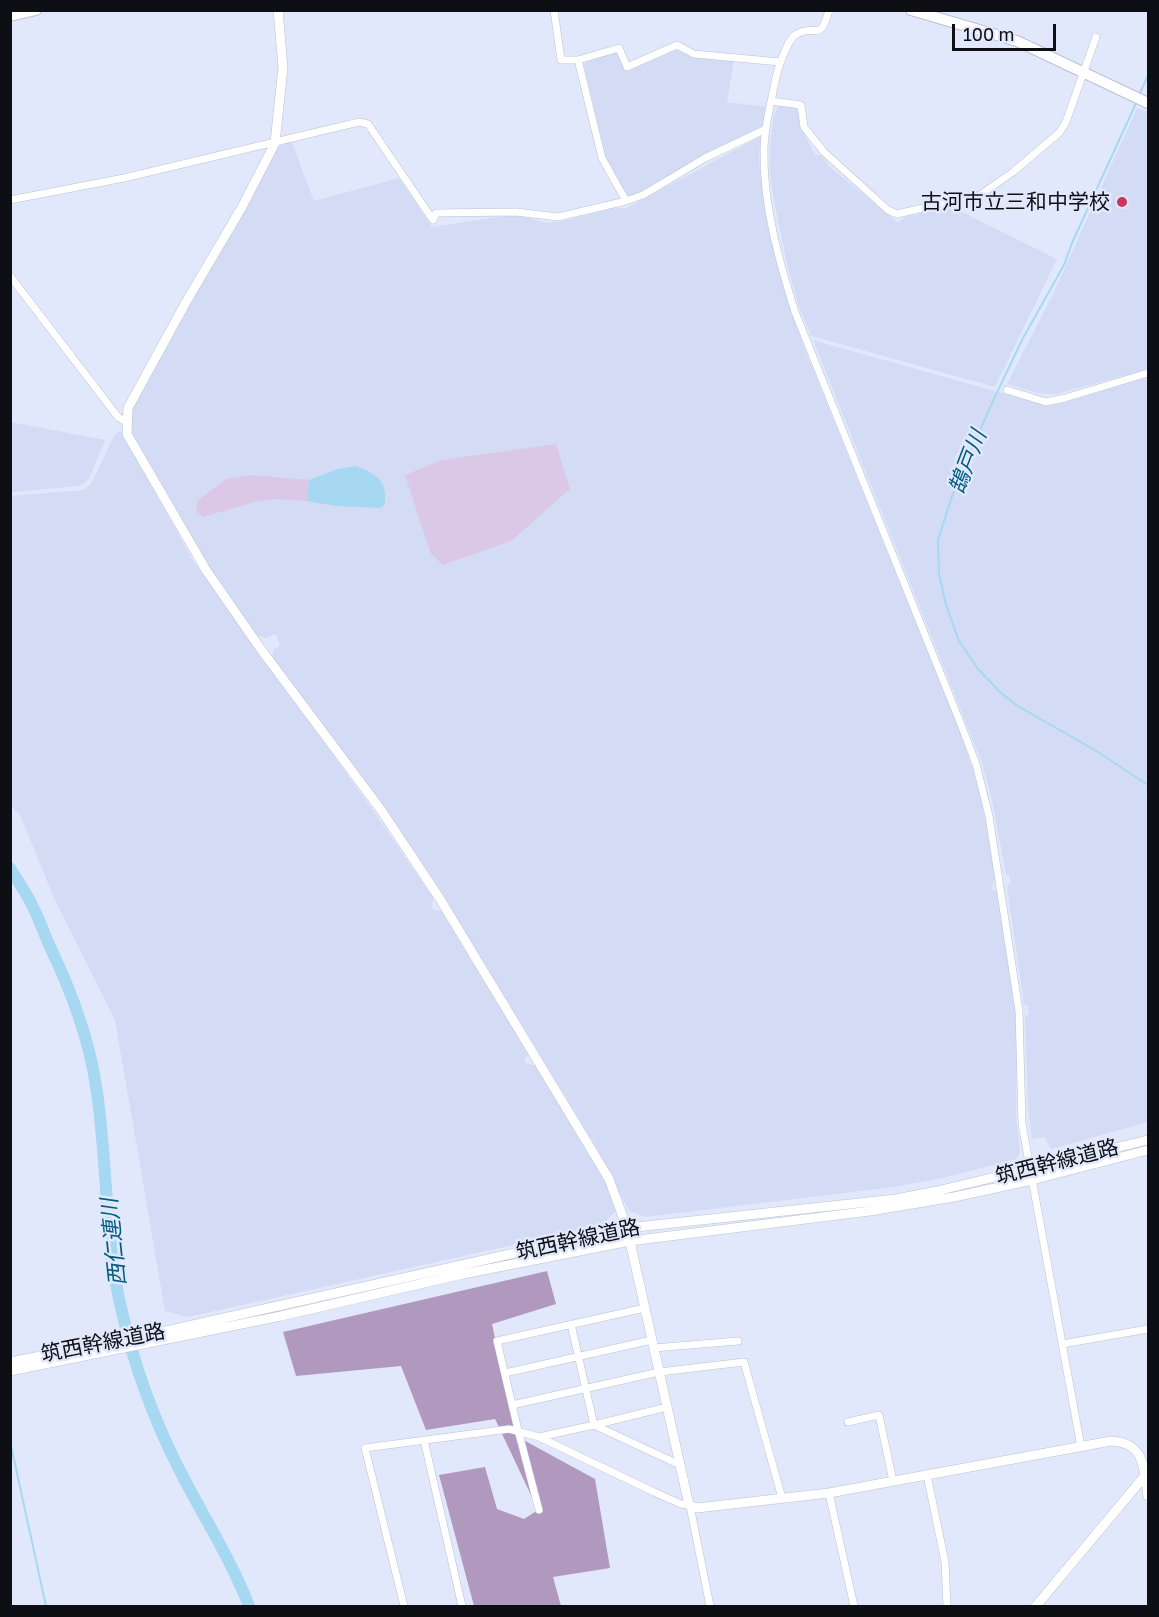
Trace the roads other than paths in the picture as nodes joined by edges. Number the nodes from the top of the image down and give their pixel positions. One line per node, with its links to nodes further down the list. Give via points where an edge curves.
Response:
1 (36, 10): 6 (main road)
2 (278, 10): 14 (street, via 283,68)
3 (554, 10): 8 (street, via 561,60)
4 (829, 10): 9 (street, via 821,29 805,30 793,37)
5 (911, 10): 10 (main road, via 1017,41)
6 (10, 16)
7 (1096, 37): 10 (street)
8 (578, 60): 9 (street, via 619,48 627,67 677,45 694,54); 16 (street, via 602,158)
9 (780, 62): 11 (street)
10 (1085, 74): 11 (street, via 1059,133 1000,182 980,195 897,214 824,152 804,127 801,105); 12 (main road)
11 (771, 101): 13 (street)
12 (1142, 101)
13 (766, 129): 16 (street); 23 (street, via 765,181 779,256 795,312 960,722 986,799 1017,992 1022,1124)
14 (275, 143): 15 (street); 16 (street, via 359,122 368,124 433,220 436,213 516,212 558,217); 20 (street, via 128,408)
15 (10, 200)
16 (626, 201)
17 (10, 276): 20 (street)
18 (1149, 373): 19 (street, via 1047,402)
19 (1007, 390)
20 (126, 423): 25 (street, via 127,434 206,570 381,810 459,928 600,1161)
21 (1149, 1140): 23 (street, 筑西幹線道路)
22 (1149, 1150): 24 (street, 筑西幹線道路)
23 (1030, 1169): 24 (street); 25 (street, 筑西幹線道路, via 896,1199)
24 (1032, 1180): 26 (street, 筑西幹線道路, via 881,1210); 33 (street)
25 (627, 1228): 26 (street); 30 (street, 筑西幹線道路)
26 (630, 1241): 27 (street); 30 (street, 筑西幹線道路, via 280,1316)
27 (645, 1308): 28 (street); 32 (street)
28 (571, 1324): 35 (street); 39 (street, via 497,1341)
29 (1149, 1329): 33 (street)
30 (149, 1339): 34 (street, 筑西幹線道路)
31 (738, 1341): 32 (street)
32 (653, 1344): 35 (street); 38 (street)
33 (1062, 1344): 48 (street)
34 (122, 1345): 36 (street, 筑西幹線道路); 37 (street, 筑西幹線道路)
35 (579, 1357): 39 (street); 40 (street)
36 (10, 1362)
37 (10, 1371)
38 (659, 1372): 40 (street); 42 (street); 55 (street, via 744,1362)
39 (505, 1373): 41 (street)
40 (585, 1390): 41 (street); 44 (street)
41 (512, 1405): 45 (street)
42 (667, 1407): 44 (street); 49 (street)
43 (848, 1422): 52 (street, via 879,1415)
44 (594, 1425): 46 (street); 49 (street)
45 (518, 1430): 46 (street); 47 (street); 57 (street)
46 (538, 1437): 56 (street)
47 (424, 1440): 58 (street, via 365,1449); 59 (street)
48 (1081, 1447): 50 (street, via 1122,1442 1138,1453); 51 (street)
49 (680, 1465): 56 (street)
50 (1147, 1473): 54 (street); 63 (street)
51 (927, 1475): 52 (street); 62 (street, via 945,1562)
52 (893, 1481): 53 (street)
53 (829, 1493): 55 (street); 61 (street)
54 (1149, 1496)
55 (782, 1498): 56 (street)
56 (690, 1506): 60 (street)
57 (538, 1510)
58 (404, 1606)
59 (462, 1606)
60 (710, 1606)
61 (854, 1606)
62 (947, 1606)
63 (1036, 1606)

